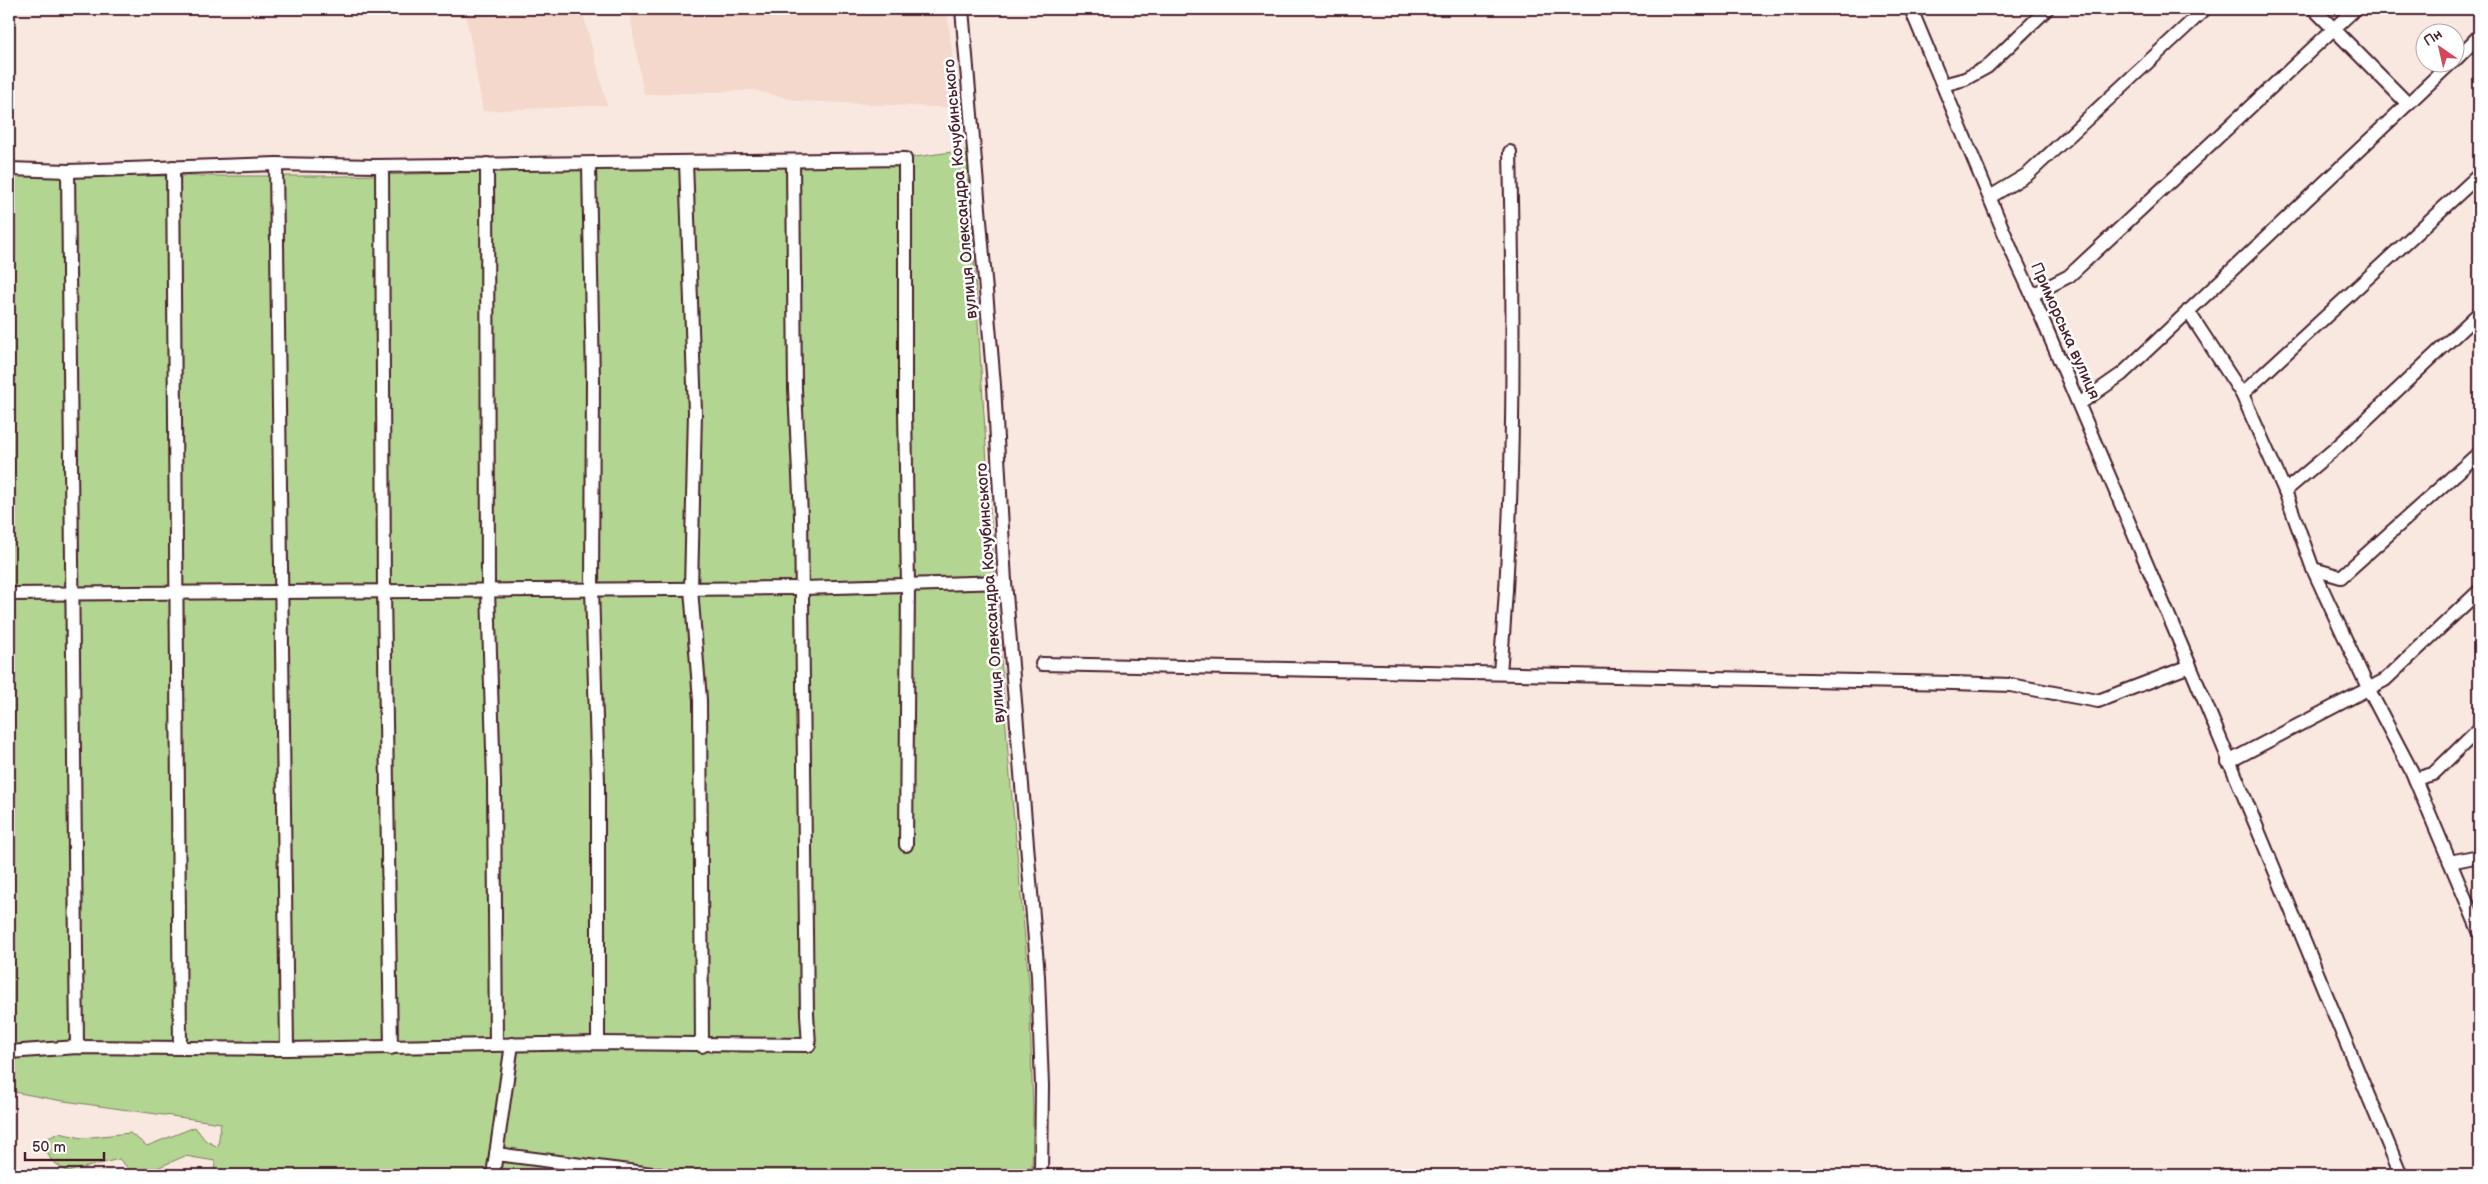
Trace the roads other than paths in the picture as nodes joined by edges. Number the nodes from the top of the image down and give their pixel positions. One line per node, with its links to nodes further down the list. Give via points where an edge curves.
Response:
1 (962, 9): 33 (street, вулиця Олександра Кочубинського, via 993,375)
2 (1910, 9): 11 (street, Приморська вулиця)
3 (2047, 9): 11 (street, via 1987,67)
4 (2205, 9): 24 (street, via 2028,174)
5 (2314, 9): 7 (street)
6 (2355, 9): 7 (street)
7 (2333, 29): 12 (street); 25 (street, via 2069,276)
8 (2479, 36): 9 (street)
9 (2466, 49)
10 (2442, 72): 12 (street)
11 (1943, 86): 24 (street, Приморська вулиця)
12 (2408, 104): 26 (street)
13 (1510, 152): 47 (street, via 1513,257 1509,550)
14 (686, 162): 15 (street); 18 (street); 37 (street, via 695,412)
15 (793, 162): 34 (street, via 905,159); 35 (street, via 795,389)
16 (276, 164): 19 (street); 20 (street); 43 (street)
17 (487, 164): 18 (street); 19 (street); 38 (street)
18 (589, 164): 36 (street)
19 (382, 166): 39 (street)
20 (173, 167): 22 (street); 42 (street)
21 (9, 169): 22 (street)
22 (68, 171): 41 (street)
23 (2479, 175): 28 (street)
24 (1990, 197): 25 (street, Приморська вулиця)
25 (2032, 295): 29 (street, Приморська вулиця)
26 (2188, 312): 28 (street); 29 (street, via 2122,374)
27 (2479, 314): 31 (street, via 2337,447)
28 (2242, 394): 31 (street)
29 (2079, 404): 46 (street, Приморська вулиця)
30 (2479, 454): 32 (street, via 2341,577)
31 (2285, 491): 32 (street)
32 (2313, 569): 48 (street)
33 (1006, 582): 34 (street); 68 (street, вулиця Олександра Кочубинського, via 1038,976)
34 (908, 584): 35 (street); 52 (street)
35 (802, 588): 37 (street); 59 (street, via 809,1045)
36 (592, 589): 37 (street); 38 (street); 56 (street, via 598,782)
37 (691, 589): 59 (street, via 700,700)
38 (488, 590): 39 (street); 57 (street, via 494,781)
39 (384, 591): 43 (street); 62 (street)
40 (2479, 591): 48 (street, via 2385,680)
41 (74, 593): 42 (street); 44 (street); 61 (street)
42 (178, 593): 43 (street); 60 (street)
43 (282, 593): 63 (street)
44 (9, 594)
45 (1042, 664): 47 (street)
46 (2190, 666): 47 (street, via 2098,701 2010,685); 50 (street, Приморська вулиця)
47 (1500, 673)
48 (2369, 690): 50 (street); 51 (street)
49 (2479, 729): 51 (street, via 2433,774)
50 (2228, 762): 69 (street, Приморська вулиця)
51 (2415, 779): 54 (street)
52 (906, 846)
53 (2479, 856): 54 (street)
54 (2450, 862): 55 (street)
55 (2479, 932)
56 (598, 1043): 58 (street); 59 (street)
57 (496, 1044): 58 (street); 62 (street)
58 (512, 1044): 65 (street)
59 (702, 1046)
60 (180, 1047): 61 (street); 63 (street)
61 (77, 1048): 64 (street)
62 (391, 1048): 63 (street)
63 (287, 1049)
64 (9, 1052)
65 (496, 1154): 66 (street); 67 (street)
66 (493, 1175)
67 (660, 1175)
68 (1041, 1175)
69 (2401, 1175)

